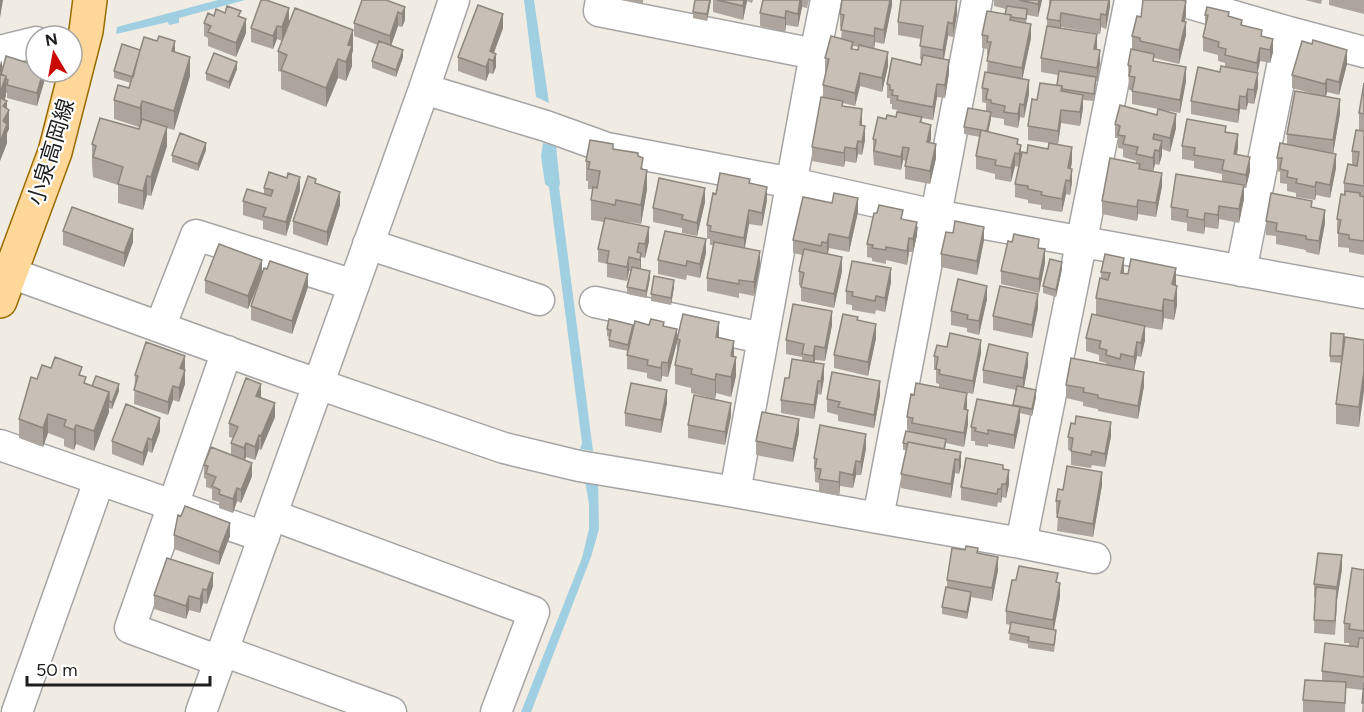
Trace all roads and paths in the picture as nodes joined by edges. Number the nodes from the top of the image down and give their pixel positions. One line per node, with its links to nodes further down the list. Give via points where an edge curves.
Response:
1 (454, 0): 13 (street)
2 (601, 0): 12 (street, via 599,11)
3 (826, 0): 12 (street)
4 (977, 0): 15 (street)
5 (1130, 0): 16 (street)
6 (1178, 0): 8 (street)
7 (80, 22): 20 (main road, 小泉高岡線, via 55,152)
8 (1289, 32): 11 (street); 18 (street)
9 (24, 45): 10 (street)
10 (0, 51)
11 (1364, 52)
12 (815, 54): 14 (street)
13 (424, 89): 14 (street, via 607,148); 17 (street)
14 (792, 183): 15 (street); 25 (street)
15 (935, 214): 16 (street); 32 (street)
16 (1081, 242): 18 (street); 34 (street)
17 (368, 244): 19 (street); 22 (street)
18 (1241, 271): 21 (street)
19 (354, 285): 24 (street, via 196,235); 27 (street)
20 (6, 287): 24 (street)
21 (1364, 293)
22 (539, 300)
23 (595, 302): 25 (street)
24 (160, 327): 26 (street)
25 (762, 339): 30 (street)
26 (227, 351): 27 (street); 31 (street)
27 (319, 384): 30 (street, via 504,448 579,466); 33 (street)
28 (0, 446): 29 (street)
29 (99, 481): 31 (street); 37 (street)
30 (735, 492): 32 (street)
31 (173, 506): 33 (street); 36 (street, via 130,628)
32 (878, 518): 34 (street)
33 (268, 526): 36 (street); 40 (street, via 534,612)
34 (1022, 543): 35 (street)
35 (1095, 558)
36 (221, 656): 38 (street); 39 (street)
37 (17, 712)
38 (201, 712)
39 (392, 712)
40 (496, 712)

